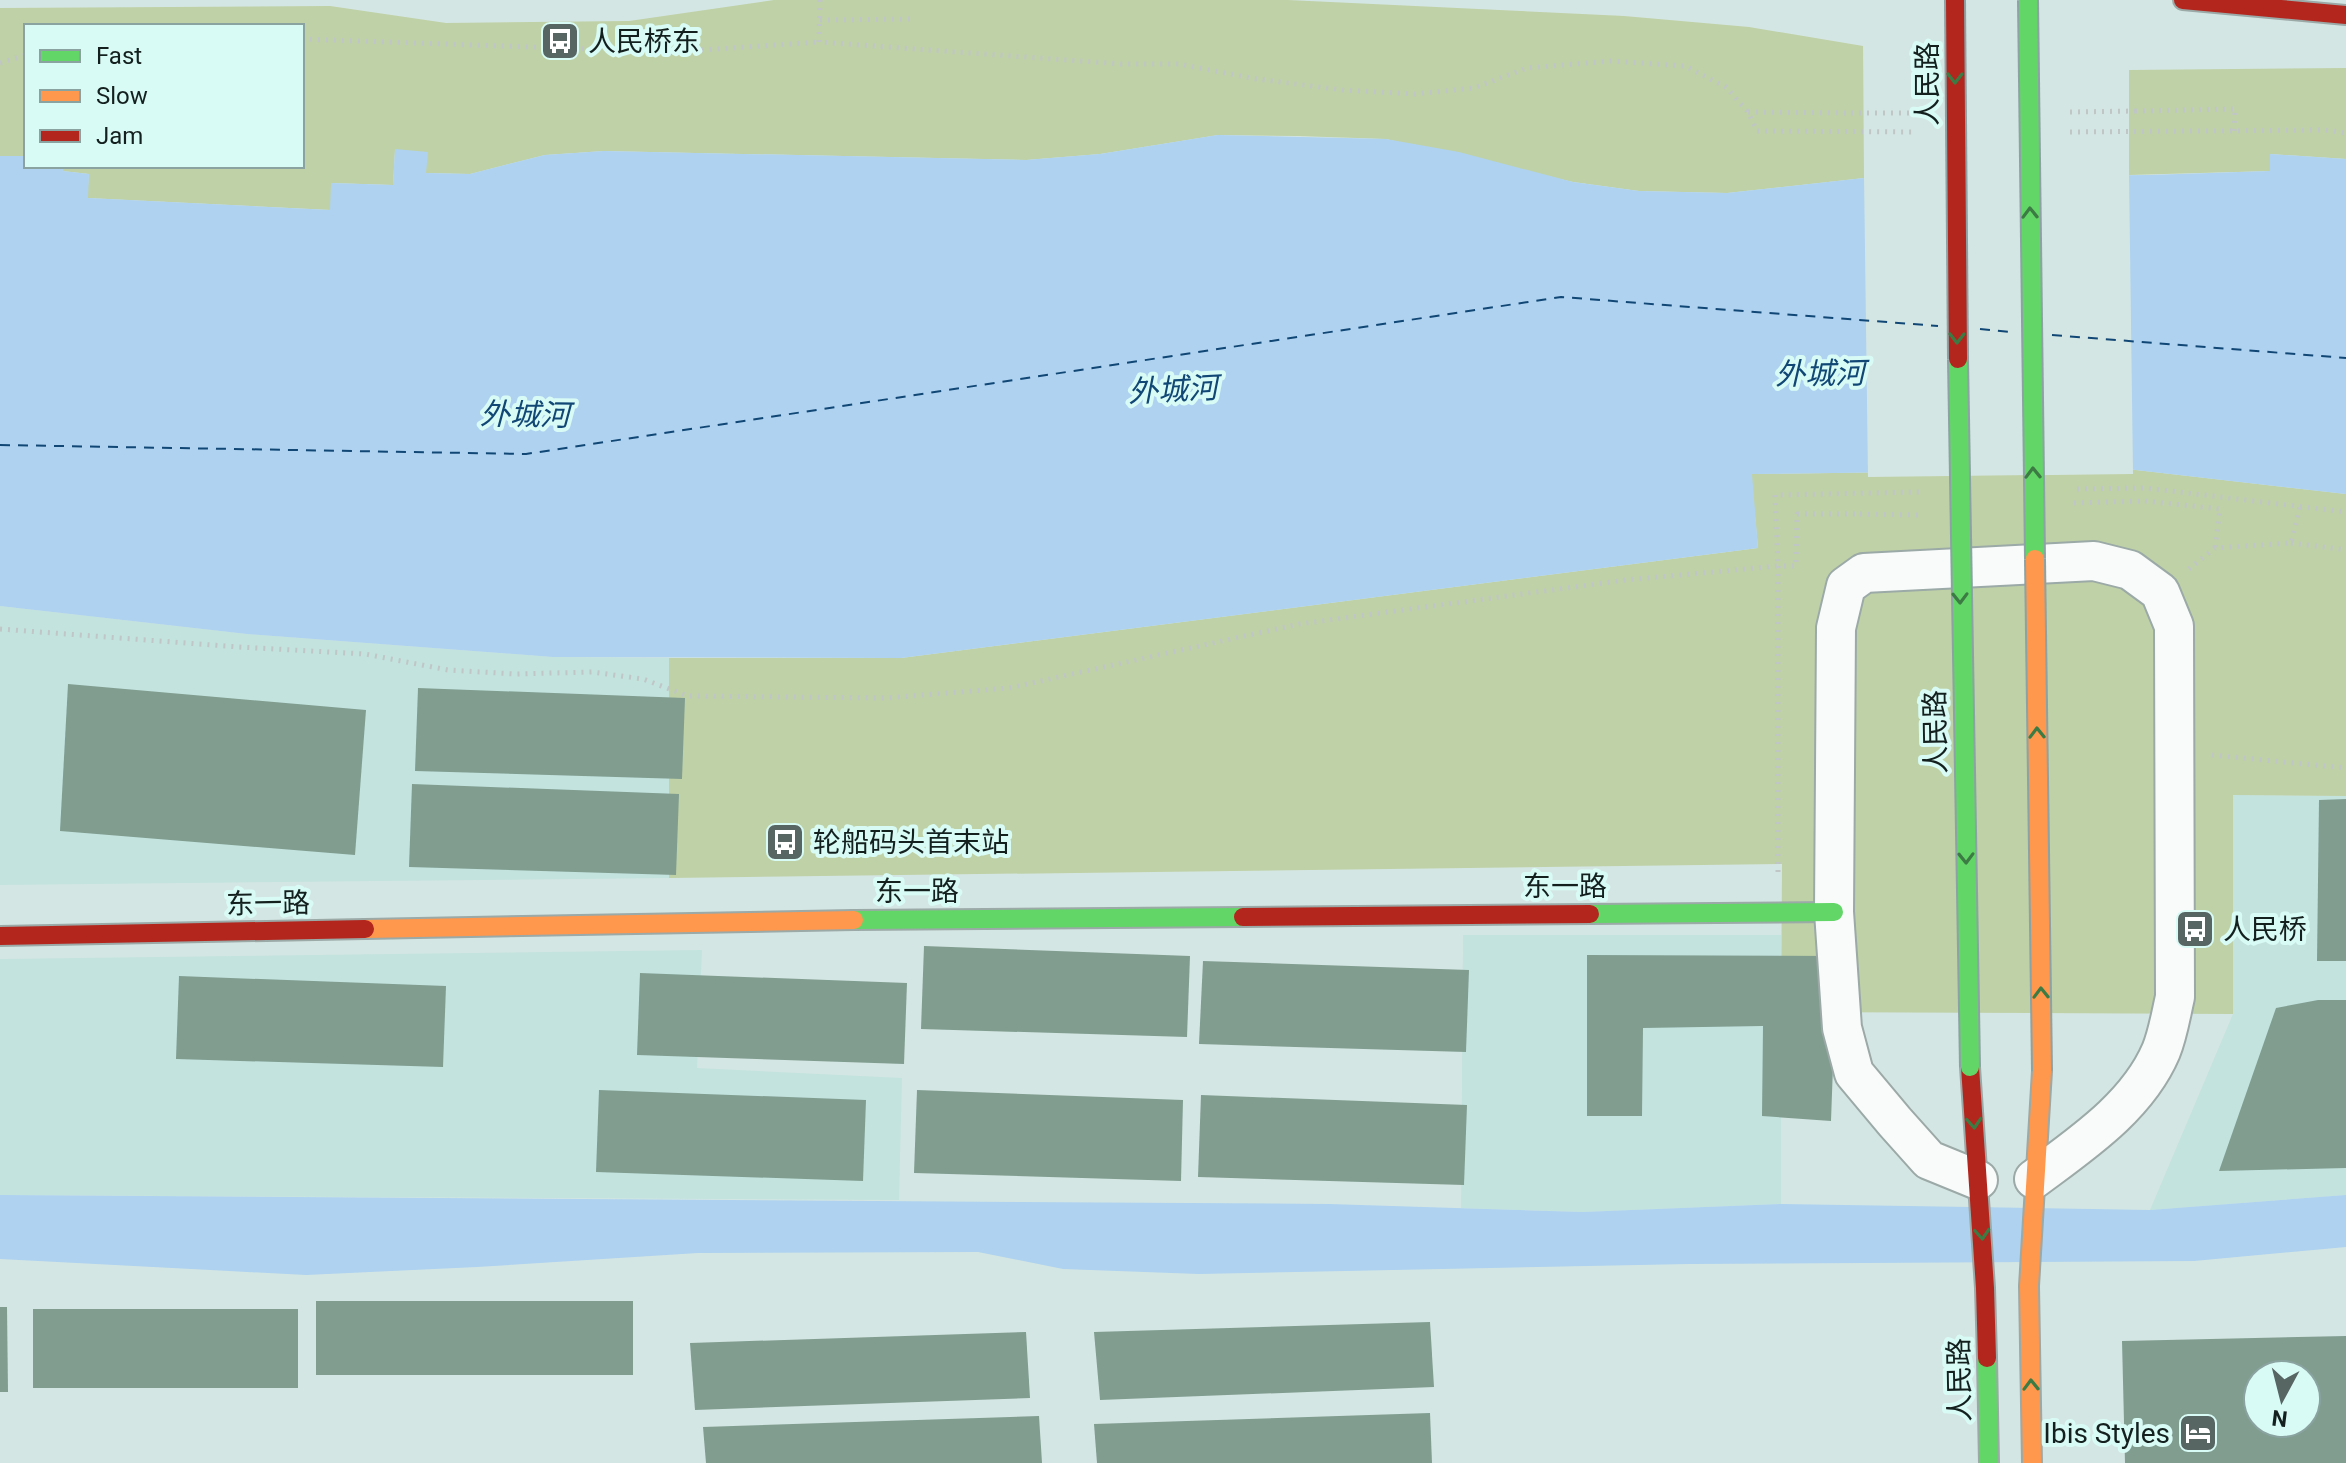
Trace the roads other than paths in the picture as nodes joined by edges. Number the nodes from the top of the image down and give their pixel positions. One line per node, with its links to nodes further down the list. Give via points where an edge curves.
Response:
1 (1955, 0): 9 (main road, 人民路, one-way to 9, bridge, via 1959,515 1970,1067)
2 (2028, 0): 8 (main road, one-way to 2, bridge, via 2042,1071)
3 (2183, 0): 4 (main road)
4 (2319, 6): 5 (main road)
5 (2346, 15)
6 (1834, 912): 7 (main road, 东一路, via 778,920); 8 (street, via 1836,628 1846,586 1864,573 2094,561 2130,570 2160,592 2174,626 2175,997 2161,1051 2137,1090 2101,1127); 9 (street, via 1842,1028 1854,1073 1929,1160)
7 (0, 936)
8 (2034, 1179): 11 (main road, one-way to 8, via 2029,1286)
9 (1978, 1180): 10 (main road, 人民路, one-way to 10)
10 (1989, 1463)
11 (2032, 1463)

